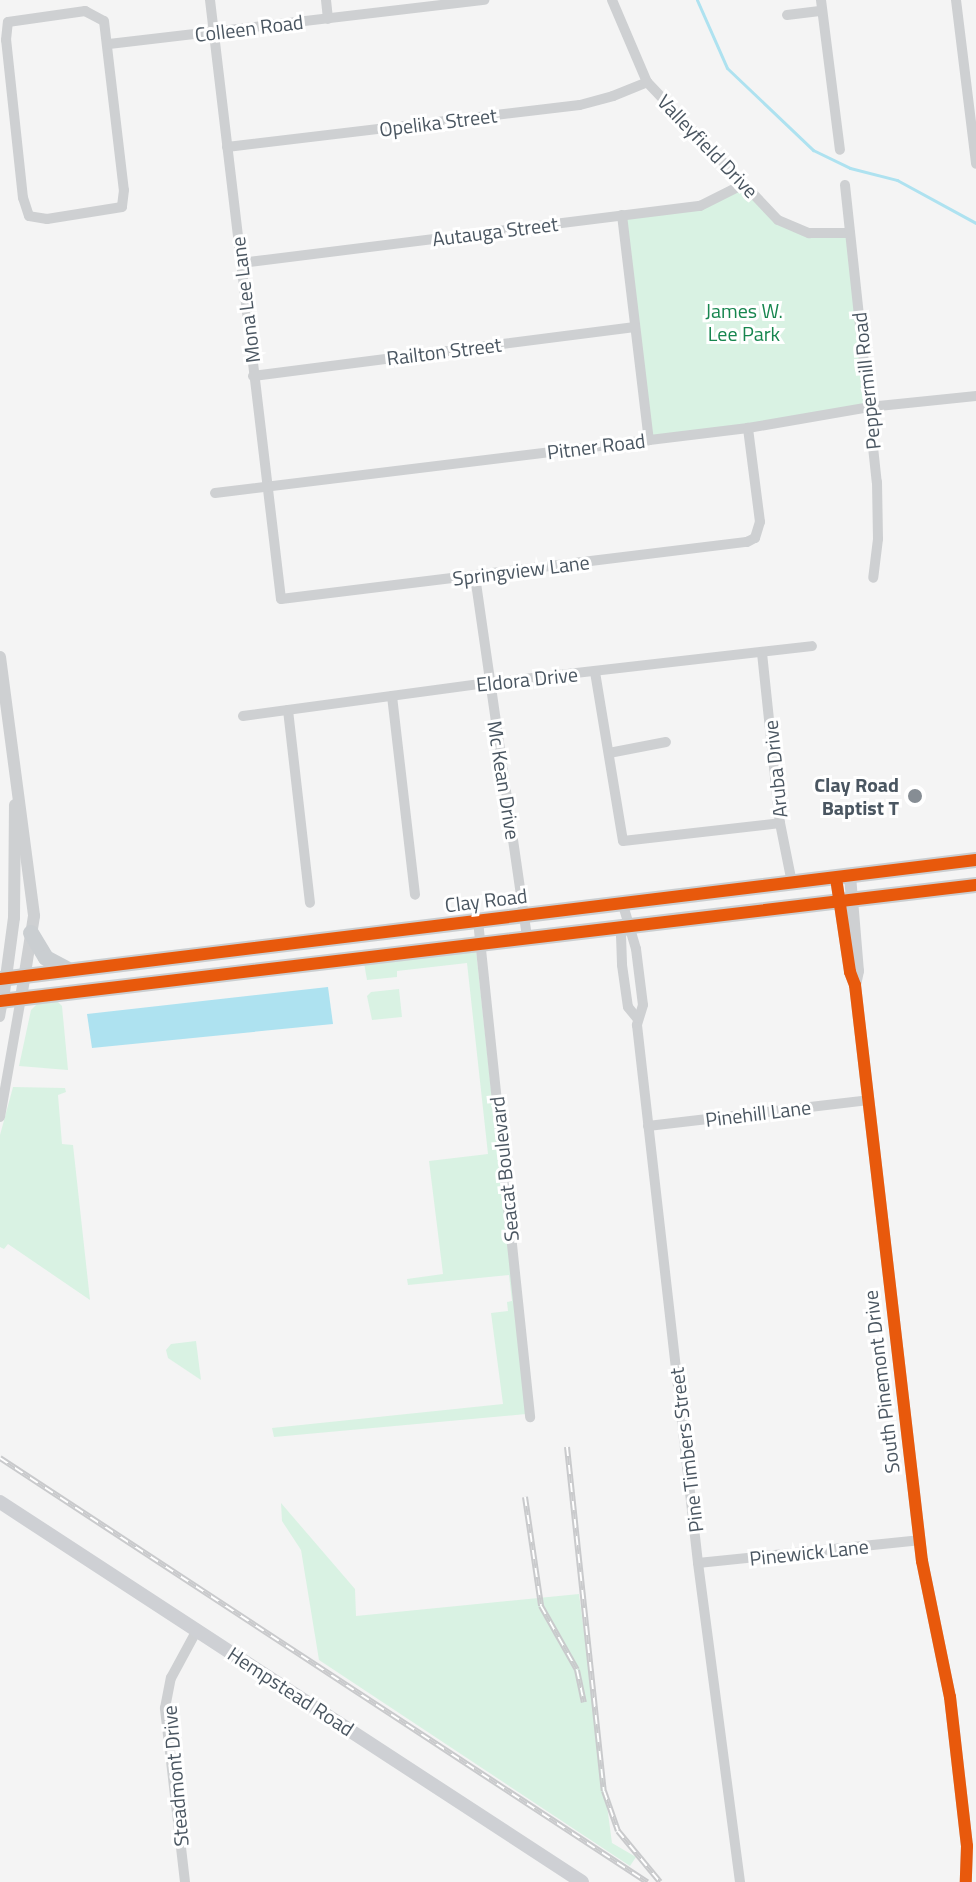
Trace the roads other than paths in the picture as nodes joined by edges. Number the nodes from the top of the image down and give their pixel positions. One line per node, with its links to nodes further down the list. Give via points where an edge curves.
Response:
1 (210, 0): 10 (street, Mona Lee Lane)
2 (326, 0): 9 (street)
3 (484, 0): 6 (street, Colleen Road)
4 (612, 0): 12 (street, Valleyfield Drive)
5 (956, 0): 15 (street)
6 (444, 3): 9 (street, Colleen Road)
7 (821, 5): 8 (street); 14 (street)
8 (787, 15)
9 (328, 19): 10 (street, Colleen Road)
10 (214, 33): 11 (street, Colleen Road); 13 (street, Mona Lee Lane)
11 (109, 44): 11 (street, via 104,21 85,11 8,22 23,198 29,216 47,219 122,207)
12 (647, 82): 13 (street, Opelika Street, via 580,105); 16 (street, Valleyfield Drive)
13 (227, 147): 20 (street, Mona Lee Lane)
14 (840, 150)
15 (976, 164)
16 (744, 184): 18 (street, Autauga Street, via 700,206); 19 (street, Valleyfield Drive, via 789,226 809,233)
17 (845, 185): 19 (street, Peppermill Road)
18 (622, 215): 20 (street, Autauga Street); 21 (street)
19 (850, 233): 24 (street, Peppermill Road)
20 (241, 263): 22 (street, Mona Lee Lane)
21 (635, 327): 22 (street, Railton Street); 26 (street)
22 (253, 376): 27 (street, Mona Lee Lane)
23 (976, 396): 24 (street, Pitner Road)
24 (869, 407): 25 (street, Pitner Road); 30 (street, Peppermill Road, via 878,525)
25 (748, 428): 26 (street, Pitner Road); 29 (street, Springview Lane, via 760,522 757,535 747,542)
26 (649, 440): 27 (street, Pitner Road)
27 (268, 487): 28 (street, Pitner Road); 31 (street, Mona Lee Lane)
28 (215, 493)
29 (475, 576): 31 (street, Springview Lane); 36 (street, Mc Kean Drive)
30 (873, 578)
31 (281, 599)
32 (812, 646): 33 (street, Eldora Drive)
33 (762, 653): 35 (street, Eldora Drive); 43 (street, Aruba Drive)
34 (0, 657): 42 (street)
35 (595, 672): 36 (street, Eldora Drive); 41 (street)
36 (488, 683): 37 (street, Eldora Drive); 54 (street, Mc Kean Drive)
37 (392, 696): 38 (street, Eldora Drive); 50 (street)
38 (288, 710): 39 (street, Eldora Drive); 52 (street)
39 (243, 716)
40 (666, 742): 41 (street)
41 (609, 753): 43 (street, via 623,841)
42 (16, 774): 46 (street); 47 (street)
43 (780, 823): 48 (street, Aruba Drive)
44 (976, 860): 45 (main road, Clay Road)
45 (843, 877): 48 (main road, Clay Road); 51 (street, South Pinemont Drive)
46 (12, 879): 47 (street); 65 (street, via 14,918)
47 (30, 879): 57 (street)
48 (792, 883): 53 (main road, Clay Road)
49 (976, 885): 51 (main road, Clay Road)
50 (415, 895)
51 (846, 900): 56 (main road, Clay Road); 70 (street, South Pinemont Drive)
52 (310, 903)
53 (623, 905): 54 (main road, Clay Road); 56 (street, Pine Timbers Street)
54 (525, 916): 55 (main road, Clay Road); 59 (street, Mc Kean Drive)
55 (478, 921): 58 (main road, Clay Road); 60 (street, Seacat Boulevard)
56 (627, 926): 59 (main road, Clay Road); 72 (street, Pine Timbers Street, via 621,935 622,965 628,1007 637,1018)
57 (31, 933): 63 (main road, via 46,958); 64 (street)
58 (348, 937): 61 (main road); 62 (main road, Clay Road)
59 (527, 937): 60 (main road, Clay Road)
60 (481, 942): 61 (main road, Clay Road); 73 (street, Seacat Boulevard)
61 (351, 957): 66 (main road, Clay Road)
62 (167, 959): 63 (main road, Clay Road); 66 (main road)
63 (73, 970): 64 (main road, Clay Road)
64 (25, 976): 65 (main road, Clay Road); 67 (street)
65 (3, 978): 68 (street)
66 (170, 979): 67 (main road, Clay Road)
67 (21, 998): 68 (main road, Clay Road); 71 (street)
68 (2, 1000): 69 (street)
69 (0, 1017)
70 (868, 1100): 72 (street, Pinehill Lane); 75 (street, South Pinemont Drive)
71 (0, 1117)
72 (648, 1126): 76 (street, Pine Timbers Street)
73 (530, 1417)
74 (0, 1502): 77 (main road, Hempstead Road)
75 (919, 1540): 76 (street, Pinewick Lane); 81 (street, South Pinemont Drive, via 950,1697 967,1846)
76 (698, 1563): 80 (street, Pine Timbers Street)
77 (197, 1630): 78 (street, Steadmont Drive, via 171,1678 165,1708); 79 (main road, Hempstead Road)
78 (185, 1882)
79 (582, 1882)
80 (740, 1882)
81 (966, 1882)

